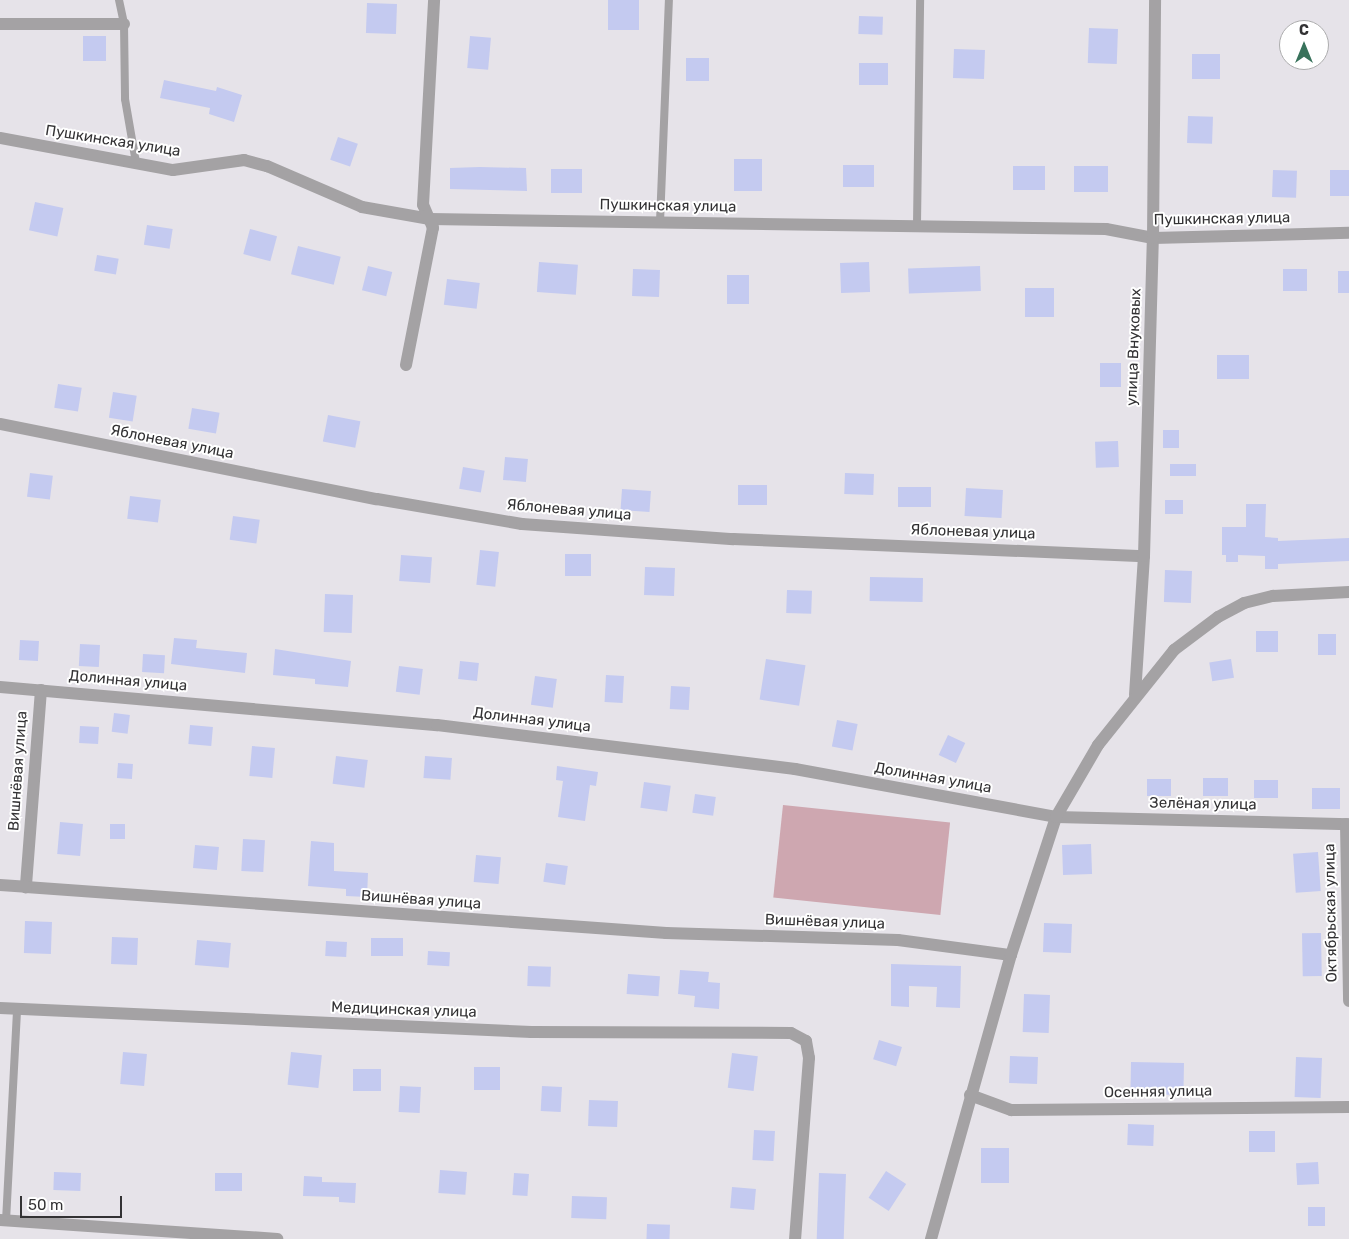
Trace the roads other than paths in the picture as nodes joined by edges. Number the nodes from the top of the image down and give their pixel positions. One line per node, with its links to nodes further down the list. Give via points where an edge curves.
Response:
1 (119, 0): 7 (lane)
2 (434, 0): 10 (street, via 423,205)
3 (669, 0): 11 (lane)
4 (920, 0): 12 (lane)
5 (1155, 0): 14 (street, улица Внуковых)
6 (0, 24): 7 (street)
7 (124, 24): 9 (lane, via 125,99)
8 (0, 138): 9 (street, Пушкинская улица)
9 (136, 163): 10 (street, Пушкинская улица, via 173,170 244,160 266,166 362,207)
10 (430, 219): 11 (street, Пушкинская улица); 15 (street, via 433,228)
11 (660, 222): 12 (street, Пушкинская улица)
12 (917, 224): 14 (street, Пушкинская улица, via 1106,229)
13 (1349, 233): 14 (street, Пушкинская улица)
14 (1154, 238): 17 (street, улица Внуковых)
15 (406, 365)
16 (0, 424): 17 (street, Яблоневая улица, via 377,499 522,524 733,539)
17 (1144, 556): 21 (street, улица Внуковых)
18 (1349, 592): 21 (street, via 1298,593 1244,603 1218,616 1174,650)
19 (0, 686): 20 (street, Долинная улица)
20 (41, 690): 22 (street, Долинная улица, via 437,725 795,769); 25 (street, Вишнёвая улица)
21 (1135, 695): 22 (street, via 1098,745)
22 (1056, 817): 23 (street, Зелёная улица); 26 (street)
23 (1347, 824): 27 (street, Октябрьская улица)
24 (0, 885): 25 (street)
25 (26, 887): 26 (street, Вишнёвая улица, via 666,933 898,940)
26 (1011, 955): 30 (street)
27 (1349, 1001)
28 (0, 1008): 29 (street, Медицинская улица)
29 (17, 1010): 33 (lane); 36 (street, Медицинская улица, via 531,1032 791,1033 806,1041 809,1058)
30 (970, 1096): 31 (street, Осенняя улица, via 1011,1110); 37 (street)
31 (1349, 1107)
32 (0, 1135): 33 (lane)
33 (9, 1136): 34 (lane)
34 (3, 1221): 35 (street)
35 (277, 1239)
36 (795, 1239)
37 (931, 1239)

